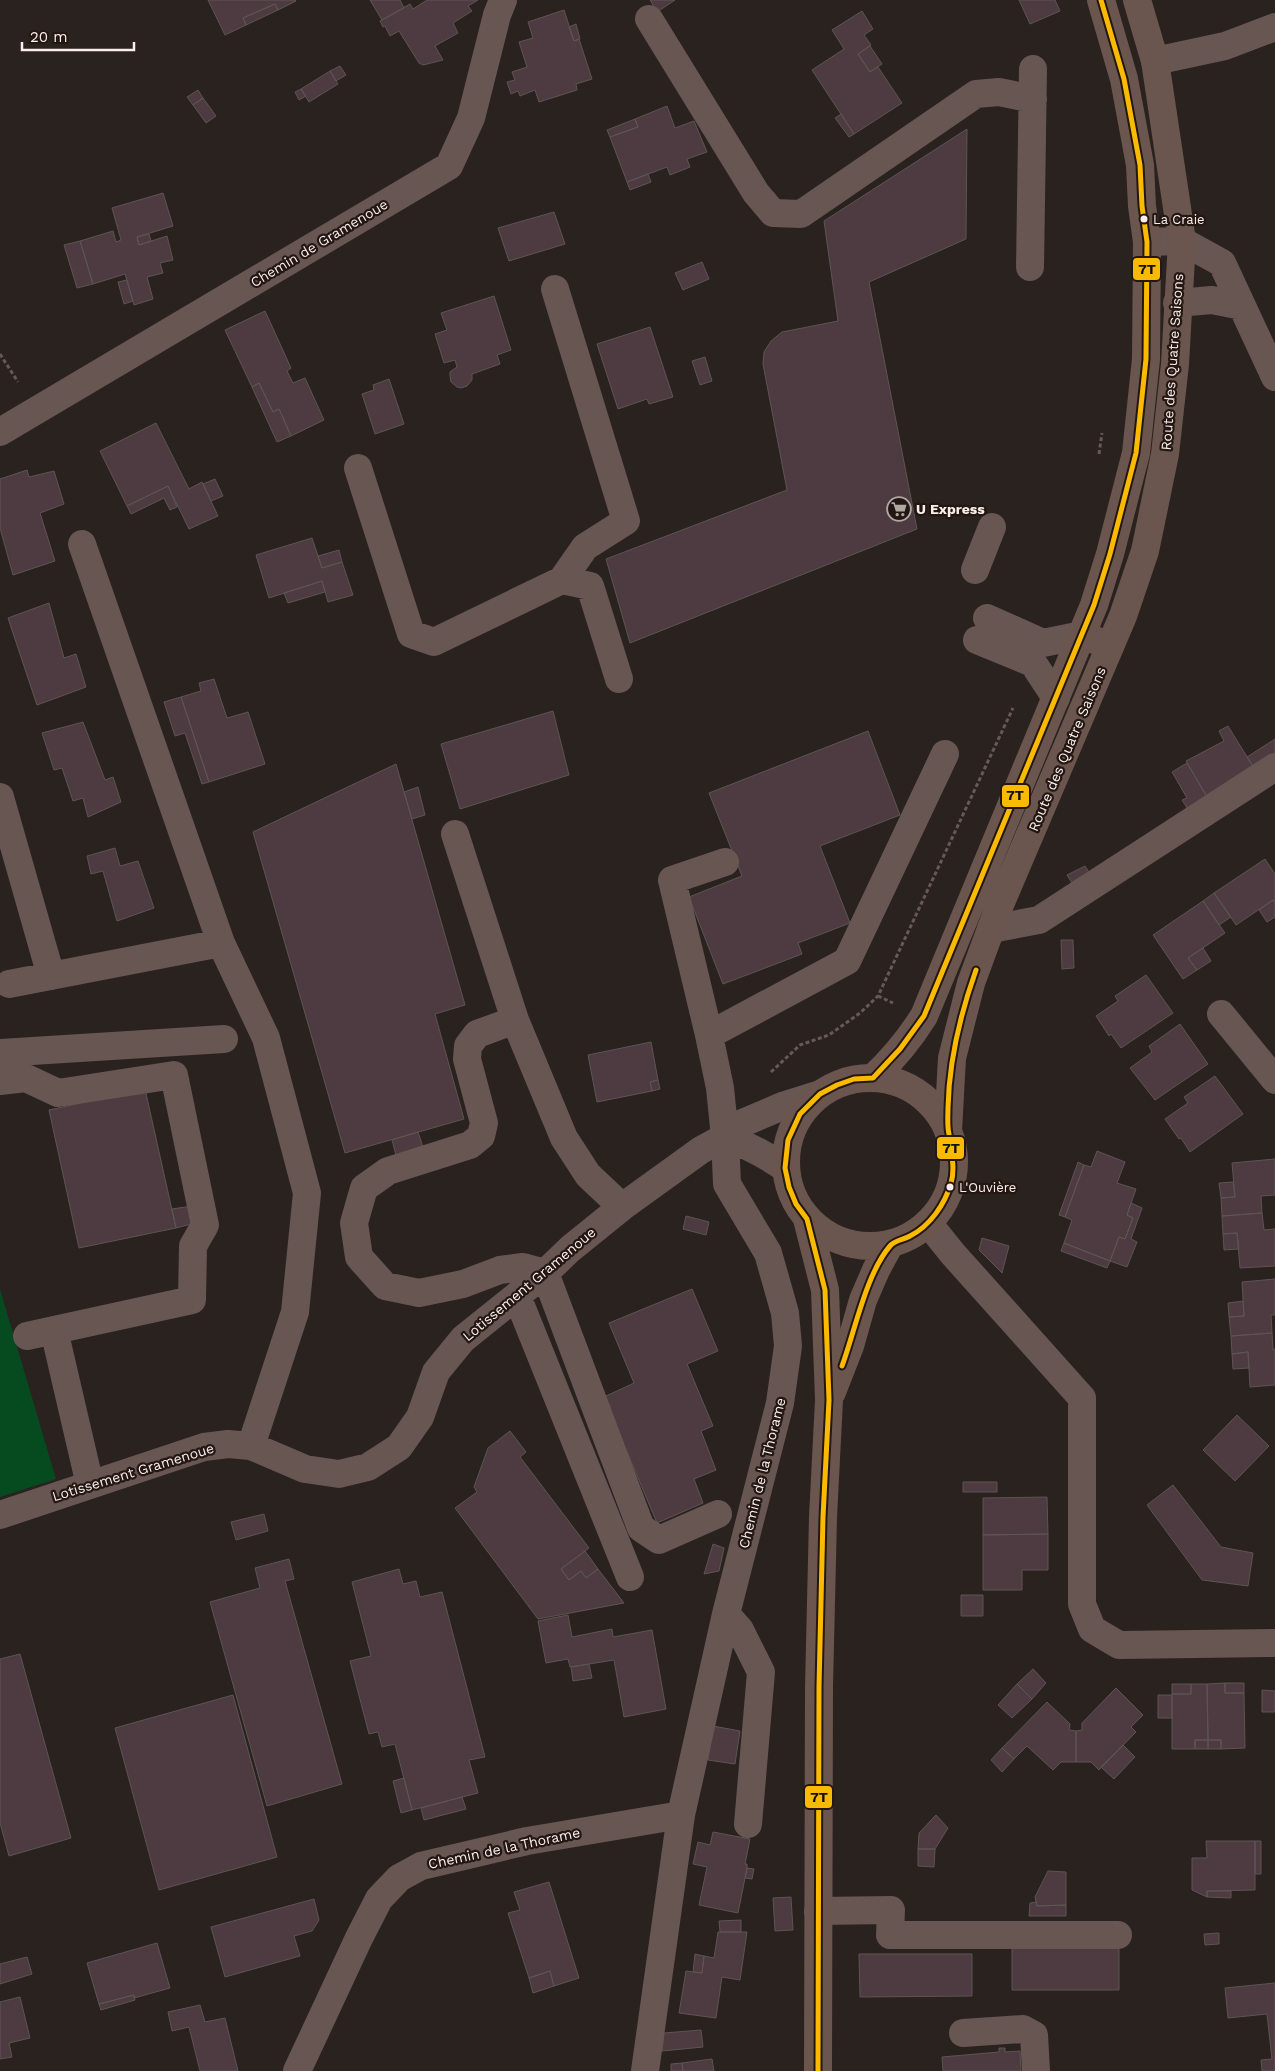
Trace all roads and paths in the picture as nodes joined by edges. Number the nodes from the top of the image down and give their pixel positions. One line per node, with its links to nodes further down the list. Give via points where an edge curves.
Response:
1 (503, 0): 16 (street, Chemin de Gramenoue, via 472,118 449,166)
2 (1101, 0): 10 (main road, Route des Quatre Saisons, via 1124,79 1140,165)
3 (1137, 0): 6 (main road, Route des Quatre Saisons)
4 (649, 19): 8 (street, via 756,194 773,213 801,214 976,94 999,92)
5 (1275, 27): 6 (street, via 1225,46)
6 (1155, 61): 9 (main road, Route des Quatre Saisons)
7 (1033, 69): 8 (street)
8 (1033, 99): 11 (street)
9 (1182, 241): 10 (street); 13 (main road, Route des Quatre Saisons); 14 (street, via 1222,263)
10 (1147, 242): 22 (main road, Route des Quatre Saisons, via 1146,359 1136,453 1110,554)
11 (1030, 267)
12 (555, 289): 21 (street, via 626,521 585,547)
13 (1178, 303): 14 (street, via 1212,300); 23 (main road, Route des Quatre Saisons, via 1165,454 1145,551)
14 (1242, 306): 15 (street)
15 (1275, 377)
16 (0, 432)
17 (358, 468): 21 (street, via 411,634 434,642)
18 (992, 527): 20 (street)
19 (82, 544): 32 (street)
20 (975, 570)
21 (562, 580): 24 (street, via 590,586)
22 (1082, 635): 23 (street); 25 (main road, Route des Quatre Saisons); 25 (street, via 1043,643 982,629 1033,663)
23 (1110, 646): 31 (main road, Route des Quatre Saisons)
24 (619, 679)
25 (1056, 698): 40 (main road, Route des Quatre Saisons, via 924,1016 898,1054)
26 (945, 754): 37 (street, via 847,960)
27 (1275, 767): 31 (street, via 1039,920)
28 (0, 797): 33 (street)
29 (455, 834): 36 (street)
30 (724, 862): 37 (street, Chemin de la Thorame, via 672,880)
31 (995, 918): 44 (main road, Route des Quatre Saisons, via 957,1030)
32 (221, 943): 33 (street); 56 (street, via 266,1038 307,1193 295,1312)
33 (51, 976): 34 (street)
34 (9, 984)
35 (1221, 1014): 42 (street)
36 (515, 1020): 47 (street, via 564,1138 588,1174); 51 (street, via 477,1034 468,1046 467,1059 484,1123 481,1136 470,1145 388,1171 364,1188 354,1222 355,1231 359,1257 385,1286 402,1290 419,1293 522,1267)
37 (709, 1035): 45 (street, Chemin de la Thorame, via 720,1088)
38 (224, 1039): 39 (street)
39 (0, 1053)
40 (873, 1078): 43 (main road, via 854,1079); 44 (main road, via 897,1082 918,1094 936,1110)
41 (0, 1080): 53 (street, via 26,1078 58,1093 174,1075 205,1225 193,1246 192,1300)
42 (1275, 1080)
43 (820, 1094): 45 (street, Lotissement Gramenoue, via 738,1125); 46 (main road, via 800,1114 788,1140)
44 (948, 1131): 49 (main road, via 954,1155 952,1180 943,1204)
45 (725, 1137): 46 (street, via 753,1148); 47 (street, Lotissement Gramenoue, via 701,1150); 61 (street, Chemin de la Thorame, via 727,1184 768,1254 785,1313 788,1346 780,1403)
46 (785, 1168): 48 (main road, via 793,1195)
47 (622, 1207): 51 (street, Lotissement Gramenoue)
48 (807, 1219): 50 (main road, via 825,1234 845,1243 868,1247); 55 (main road, via 826,1290)
49 (928, 1223): 50 (main road, via 911,1236); 62 (street, via 1082,1398 1082,1604 1092,1629 1119,1645)
50 (890, 1244): 55 (main road, via 862,1300 850,1346)
51 (545, 1273): 52 (street, Lotissement Gramenoue); 58 (street, via 641,1528 659,1540)
52 (517, 1296): 56 (street, Lotissement Gramenoue, via 463,1339 436,1372 420,1417 398,1447 368,1468 339,1474 305,1469); 60 (street)
53 (54, 1330): 54 (street); 57 (street)
54 (27, 1336)
55 (829, 1400): 65 (main road, via 819,1678)
56 (251, 1446): 57 (street, Lotissement Gramenoue, via 204,1447)
57 (90, 1485): 59 (street, Lotissement Gramenoue)
58 (718, 1514)
59 (0, 1515)
60 (630, 1577)
61 (726, 1614): 63 (street, Chemin de la Thorame); 64 (street, via 740,1630 761,1672)
62 (1275, 1643)
63 (681, 1815): 68 (street, Chemin de la Thorame, via 527,1841 420,1866 399,1878 379,1900 358,1938); 69 (street, Chemin de la Thorame)
64 (748, 1824)
65 (818, 1912): 66 (street, via 891,1910 890,1935); 70 (main road)
66 (1118, 1935)
67 (963, 2033): 71 (street, via 1023,2029 1034,2035)
68 (297, 2071)
69 (645, 2071)
70 (818, 2071)
71 (1036, 2071)

